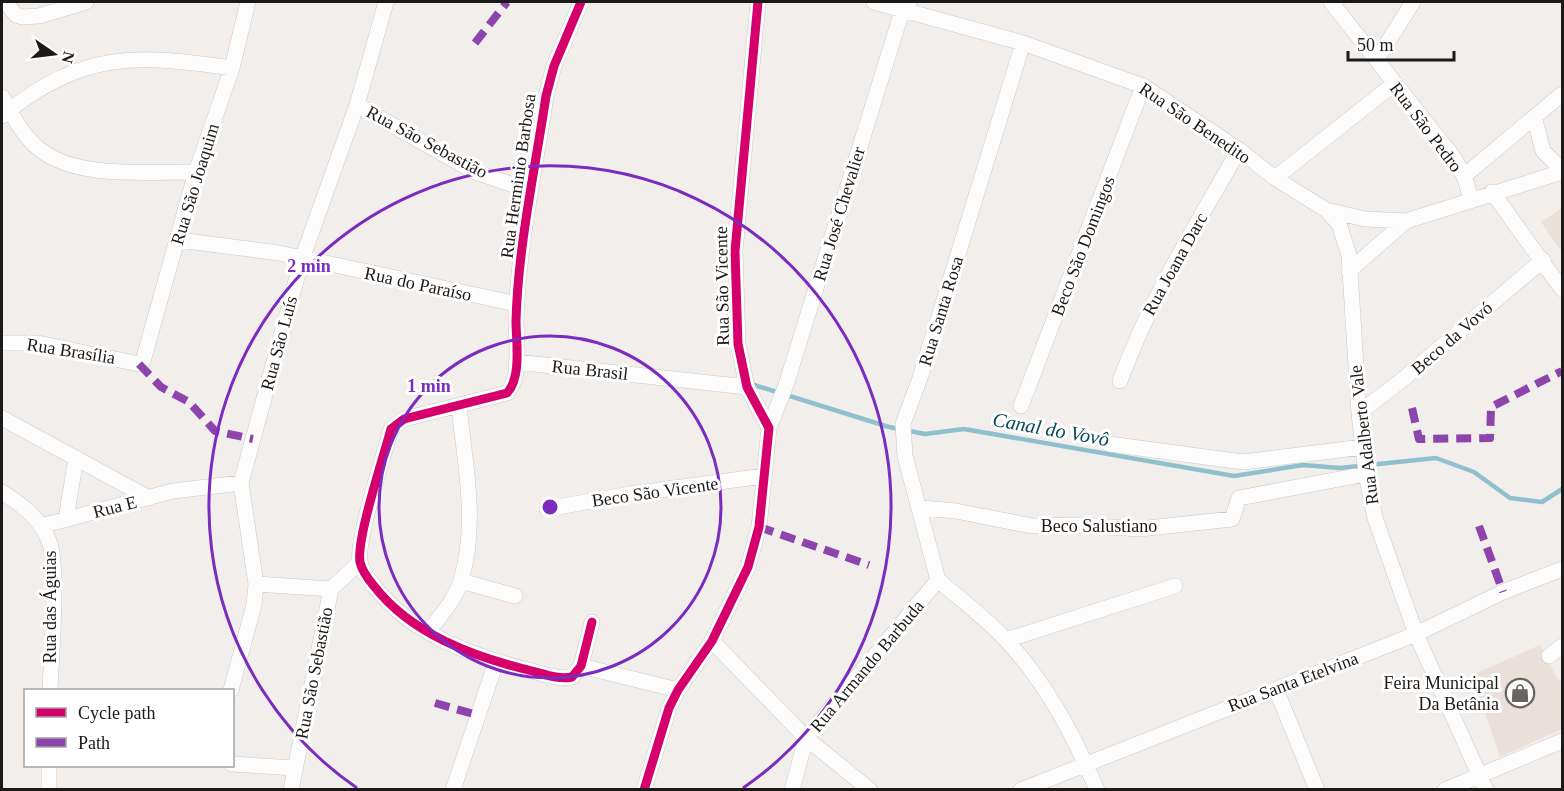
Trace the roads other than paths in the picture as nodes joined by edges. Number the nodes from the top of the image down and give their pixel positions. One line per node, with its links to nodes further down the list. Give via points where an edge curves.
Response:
1 (5, 2): 2 (street, via 16,15 30,18)
2 (86, 2)
3 (248, 2): 13 (street, Rua São Joaquim)
4 (386, 2): 17 (street, Rua São Luís)
5 (581, 2): 25 (street, Rua Herminio Barbosa, via 546,96)
6 (758, 2): 40 (street, Rua São Vicente, via 735,251 738,344)
7 (874, 2): 10 (street, Rua São Benedito)
8 (1331, 2): 12 (street, Rua São Pedro)
9 (1413, 2): 12 (street)
10 (906, 5): 11 (street, Rua São Benedito); 45 (street, Rua José Chevalier)
11 (1023, 43): 15 (street, Rua São Benedito); 53 (street, Rua Santa Rosa, via 903,429 905,456)
12 (1377, 59): 14 (street, Rua São Pedro)
13 (232, 68): 18 (street, via 134,58 75,70); 22 (street, Rua São Joaquim)
14 (1394, 84): 23 (street, Rua São Pedro); 24 (street)
15 (1143, 86): 20 (street, Rua São Benedito); 41 (street, Beco São Domingos)
16 (1563, 94): 19 (street)
17 (357, 105): 25 (street, Rua São Sebastião, via 474,172); 31 (street, Rua São Luís)
18 (4, 108): 22 (street, via 38,148 57,161 98,170)
19 (1534, 120): 21 (street, via 1542,151); 23 (street)
20 (1239, 150): 24 (street, Rua São Benedito); 39 (street, Rua Joana Darc, via 1155,300)
21 (1563, 171): 26 (street, Rua São Benedito)
22 (196, 172): 30 (street, Rua São Joaquim)
23 (1464, 176): 27 (street, Rua São Pedro)
24 (1275, 178): 28 (street, Rua São Benedito)
25 (531, 191): 35 (street, Rua Herminio Barbosa)
26 (1492, 192): 27 (street, Rua São Benedito); 32 (street)
27 (1471, 198): 29 (street, Rua São Benedito)
28 (1326, 210): 29 (street, Rua São Benedito, via 1365,219); 33 (street, Rua Adalberto Vale, via 1344,234)
29 (1406, 221): 33 (street, Rua São Benedito)
30 (178, 240): 31 (street, Rua do Paraíso); 38 (street, Rua São Joaquim, via 145,359)
31 (302, 259): 35 (street, Rua do Paraíso); 50 (street, Rua São Luís)
32 (1543, 260): 34 (street); 43 (street, Beco da Vovó)
33 (1349, 271): 43 (street, Rua Adalberto Vale)
34 (1560, 280)
35 (517, 304): 37 (street, Rua Herminio Barbosa)
36 (2, 342): 38 (street, Rua Brasília, via 38,343)
37 (516, 362): 40 (street, Rua Brasil); 42 (street, via 514,381 507,393)
38 (139, 363)
39 (1120, 381)
40 (746, 383): 45 (street, Rua São Vicente)
41 (1022, 406)
42 (459, 407): 57 (street, via 404,419 391,429); 60 (street, via 469,496 467,550)
43 (1359, 413): 48 (street, Rua Adalberto Vale)
44 (2, 418): 47 (street)
45 (769, 428): 49 (street)
46 (1109, 444): 48 (street, via 1230,462)
47 (76, 458): 52 (street); 55 (street)
48 (1364, 462): 53 (street, Beco Salustiano, via 1239,498 1232,519 1139,529 1032,526 956,510); 67 (street, Rua Adalberto Vale, via 1389,564)
49 (764, 476): 54 (street, Beco São Vicente); 69 (street, via 759,527 748,567)
50 (241, 483): 52 (street, Rua E, via 173,491); 61 (street, Rua São Luís)
51 (2, 492): 56 (street, via 24,506)
52 (149, 498): 55 (street, Rua E)
53 (921, 508): 59 (street, Rua Santa Rosa)
54 (547, 509)
55 (66, 519): 56 (street, Rua E)
56 (41, 526): 74 (street, Rua das Águias, via 50,543 53,564)
57 (360, 562): 63 (street, Rua São Sebastião); 66 (street, via 384,600)
58 (1563, 569): 67 (street, Rua Santa Etelvina, via 1503,592)
59 (938, 580): 68 (street); 78 (street, Rua Armando Barbuda)
60 (461, 581): 64 (street); 66 (street)
61 (256, 584): 63 (street); 75 (street, Rua São Luís)
62 (1175, 586): 68 (street)
63 (331, 589): 83 (street, Rua São Sebastião)
64 (515, 596)
65 (592, 622): 73 (street)
66 (429, 631): 72 (street)
67 (1416, 634): 76 (street, Rua Santa Etelvina); 84 (street, Rua Adalberto Vale)
68 (1006, 640): 80 (street, via 1045,688)
69 (712, 641): 77 (street); 78 (street)
70 (1563, 646): 71 (street)
71 (1549, 656)
72 (496, 662): 73 (street, via 566,679 577,674); 87 (street)
73 (581, 666): 77 (street)
74 (50, 689)
75 (231, 689)
76 (1276, 689): 80 (street, Rua Santa Etelvina); 93 (street)
77 (678, 690): 88 (street)
78 (806, 738): 89 (street, Rua Armando Barbuda); 90 (street)
79 (1563, 741): 84 (street)
80 (1086, 763): 91 (street, Rua Santa Etelvina); 92 (street)
81 (234, 764): 83 (street)
82 (49, 767): 85 (street)
83 (295, 768): 86 (street, Rua São Sebastião)
84 (1480, 775): 94 (street); 95 (street, Rua Adalberto Vale)
85 (49, 789)
86 (291, 789)
87 (453, 789)
88 (644, 789)
89 (792, 789)
90 (870, 789)
91 (1022, 789)
92 (1097, 789)
93 (1317, 789)
94 (1445, 789)
95 (1486, 789)

